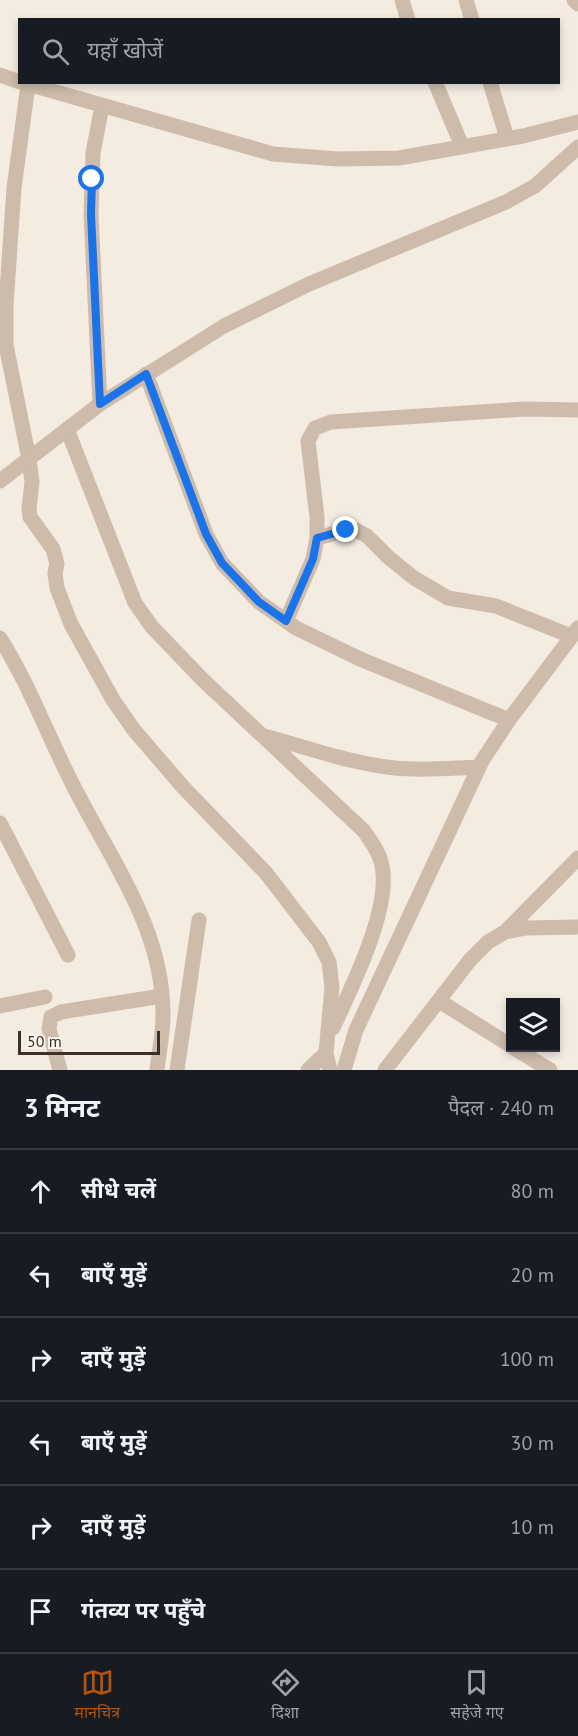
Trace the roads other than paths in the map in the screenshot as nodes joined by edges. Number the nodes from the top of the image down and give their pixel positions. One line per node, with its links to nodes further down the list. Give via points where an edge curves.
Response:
1 (402, 0): 5 (street)
2 (466, 0): 6 (street)
3 (574, 0): 4 (street)
4 (578, 4)
5 (407, 18)
6 (471, 18)
7 (0, 75): 8 (street)
8 (18, 81)
9 (23, 84): 22 (street, via 6,345)
10 (26, 84): 13 (street)
11 (436, 84): 16 (street)
12 (491, 84): 15 (street)
13 (102, 106): 16 (street, via 273,153 338,159 399,158); 19 (street, via 93,153 91,214)
14 (578, 122): 15 (street)
15 (507, 138): 16 (street)
16 (462, 146)
17 (578, 147): 18 (street, via 535,186 506,202 309,284 224,326)
18 (146, 374): 19 (street); 25 (street, via 206,534 222,563 259,602)
19 (100, 404): 21 (street)
20 (578, 410): 24 (street, via 525,409 331,422 315,428 308,441)
21 (67, 429): 22 (street); 29 (street, via 135,603 152,627)
22 (29, 459): 23 (street); 41 (street, via 30,518 53,549 56,581 71,624 134,730 266,873 319,942 332,987)
23 (0, 481)
24 (317, 538): 25 (street, via 313,559); 26 (street, via 356,530 414,578 448,598 496,606)
25 (286, 621): 28 (street, via 360,659)
26 (574, 632): 28 (street)
27 (0, 638): 37 (street, via 73,786 143,914 158,962)
28 (509, 720): 30 (street)
29 (262, 735): 30 (street, via 394,768); 41 (street, via 364,831 378,852 383,873 380,905 364,959)
30 (479, 767): 50 (street, via 356,1029)
31 (0, 823): 36 (street)
32 (578, 858): 35 (street)
33 (199, 920): 47 (street)
34 (578, 927): 35 (street)
35 (505, 932): 39 (street, via 488,942)
36 (68, 956)
37 (162, 996): 45 (street, via 60,1012 51,1017 49,1029); 46 (street)
38 (45, 997): 40 (street)
39 (439, 1001): 42 (street); 51 (street)
40 (0, 1005)
41 (329, 1036): 44 (street)
42 (506, 1042)
43 (522, 1052): 52 (street)
44 (326, 1053): 48 (street); 49 (street)
45 (60, 1070)
46 (157, 1070)
47 (177, 1070)
48 (308, 1070)
49 (330, 1070)
50 (344, 1070)
51 (385, 1070)
52 (550, 1070)

